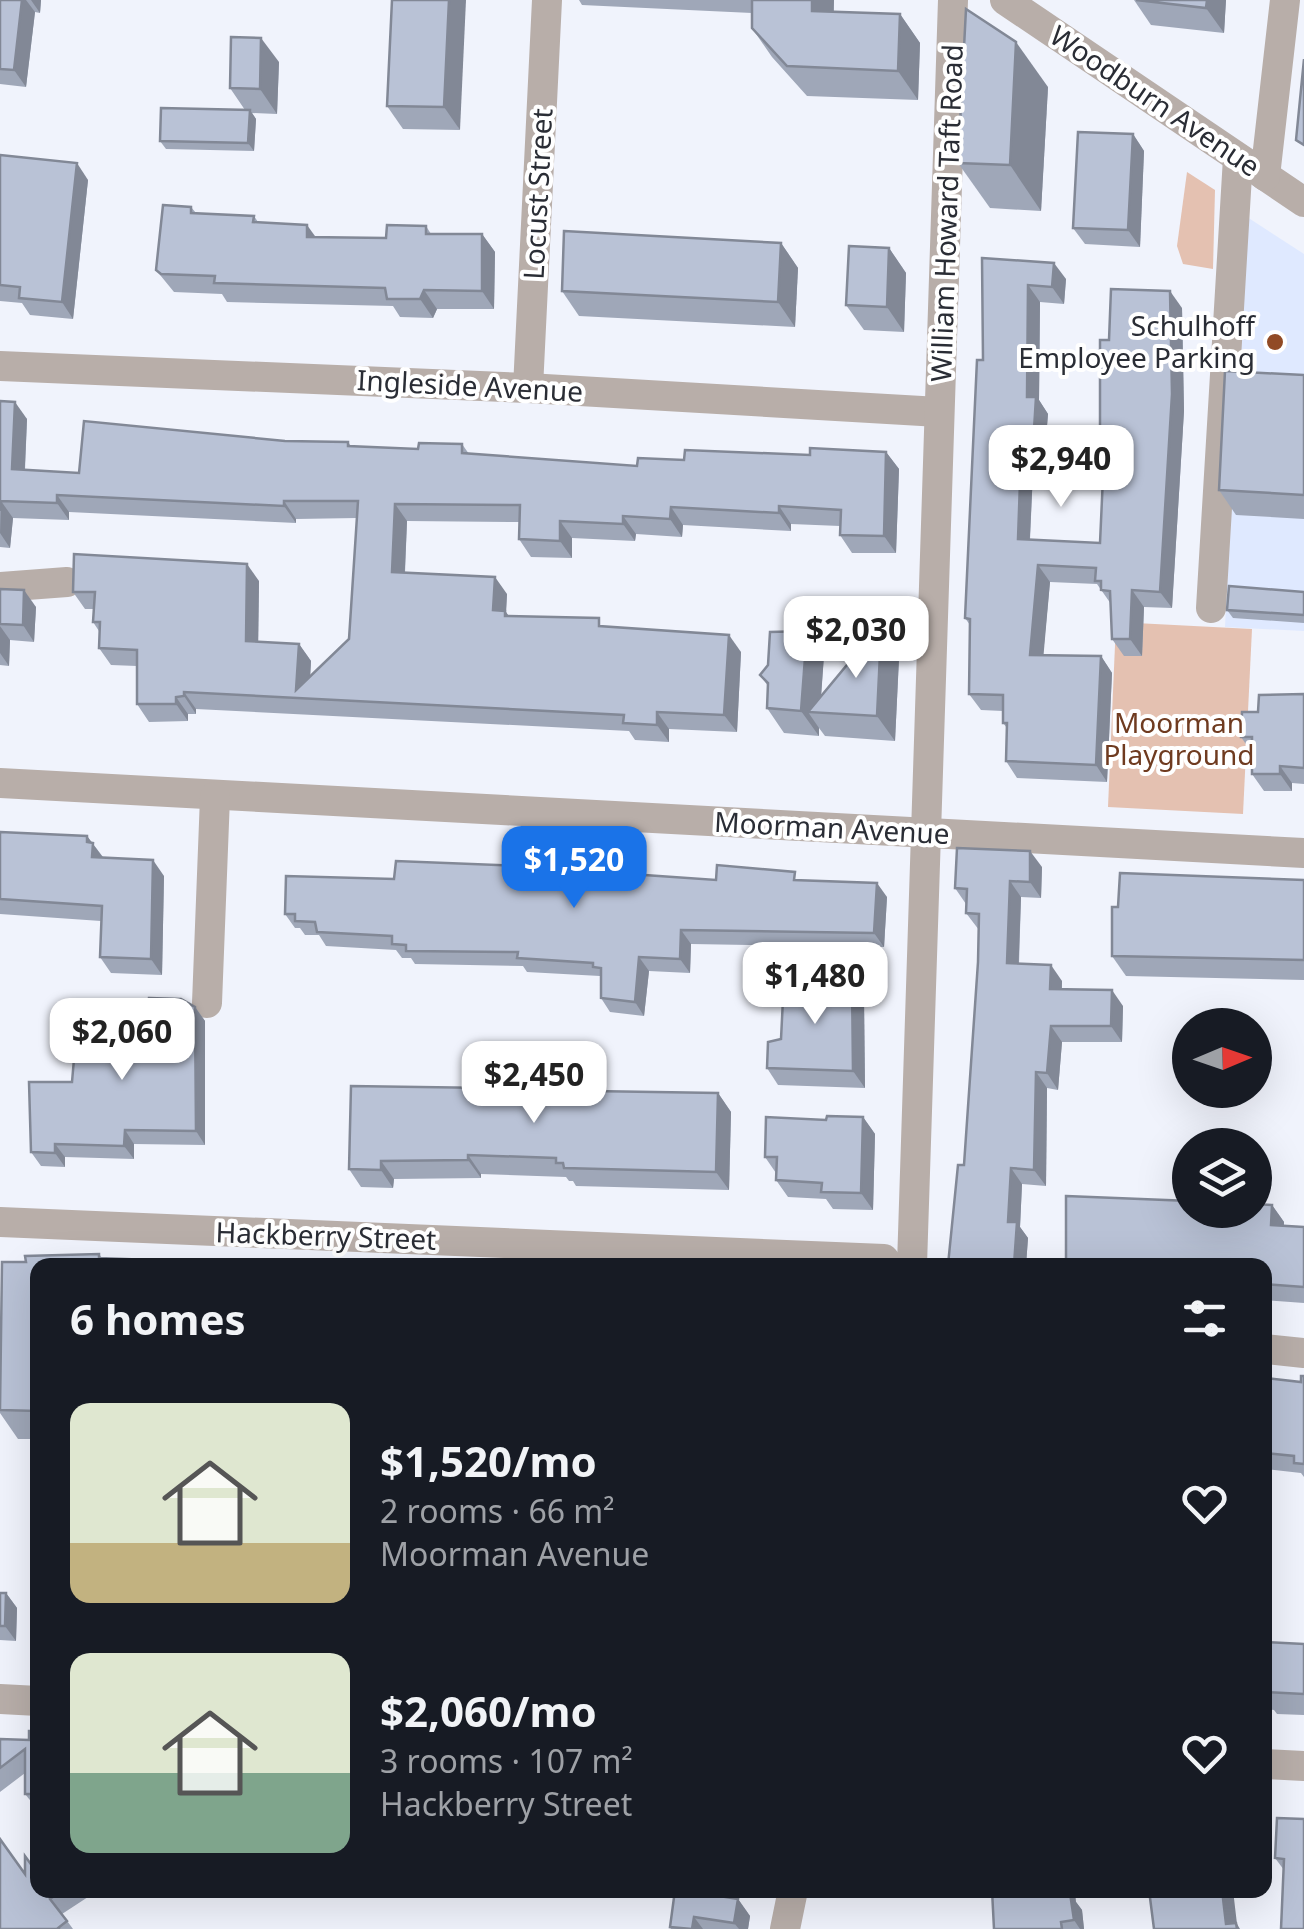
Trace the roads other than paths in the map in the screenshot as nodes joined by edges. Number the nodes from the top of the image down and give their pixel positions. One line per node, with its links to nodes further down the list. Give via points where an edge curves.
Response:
1 (547, 0): 9 (street, Locust Street)
2 (953, 0): 10 (street, William Howard Taft Road)
3 (1005, 0): 5 (street, Woodburn Avenue)
4 (1284, 0): 6 (street)
5 (1238, 158): 6 (street, Woodburn Avenue); 13 (street)
6 (1265, 176): 7 (street, Woodburn Avenue)
7 (1304, 202)
8 (0, 366): 9 (street, Ingleside Avenue)
9 (528, 388): 10 (street, Ingleside Avenue)
10 (939, 412): 16 (street, William Howard Taft Road)
11 (67, 582): 12 (street)
12 (0, 587)
13 (1211, 608)
14 (0, 783): 15 (street, Moorman Avenue)
15 (215, 798): 16 (street, Moorman Avenue); 18 (street)
16 (927, 833): 17 (street, Moorman Avenue); 21 (street, William Howard Taft Road)
17 (1304, 853)
18 (208, 1003)
19 (0, 1222): 20 (street, Hackberry Street)
20 (860, 1258)
21 (912, 1258)
22 (1272, 1349): 23 (street)
23 (1304, 1353)
24 (0, 1700): 25 (street)
25 (30, 1701)
26 (1272, 1764): 27 (street)
27 (1304, 1766)
28 (790, 1898): 29 (street)
29 (784, 1929)

